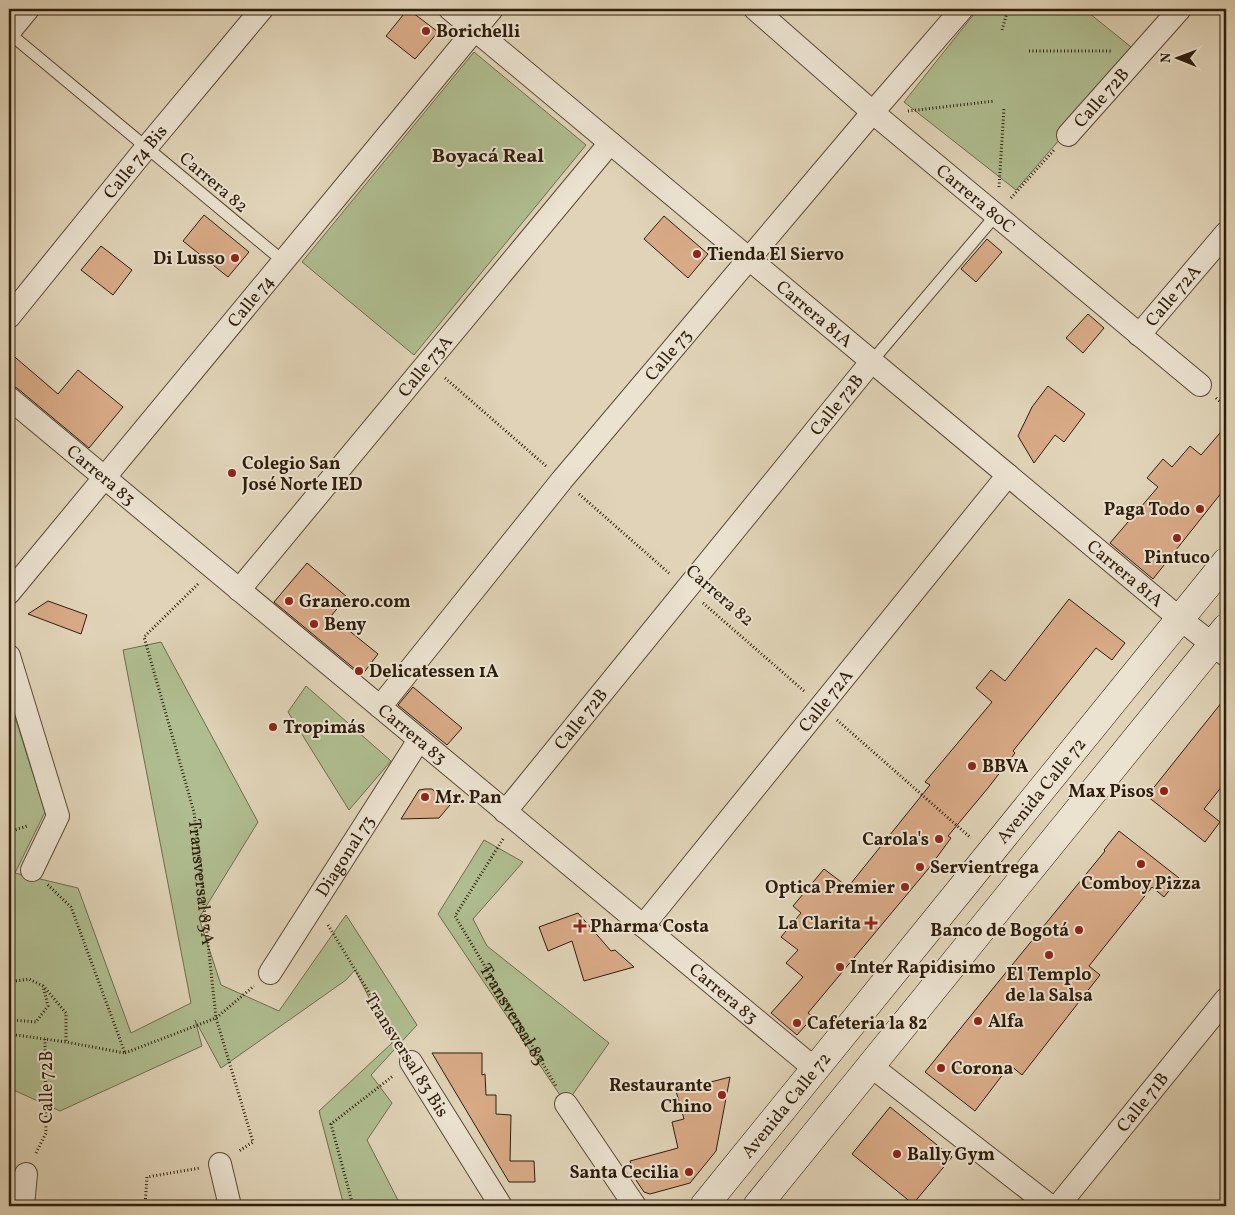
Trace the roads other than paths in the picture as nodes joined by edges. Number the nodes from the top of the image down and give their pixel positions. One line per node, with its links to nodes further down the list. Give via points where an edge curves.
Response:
1 (28, 9): 9 (street)
2 (262, 9): 13 (street, Calle 74 Bis)
3 (450, 9): 8 (street, Carrera 81A)
4 (492, 9): 8 (street, Calle 74)
5 (756, 9): 10 (street, Carrera 80C)
6 (962, 9): 10 (street, Calle 73)
7 (1180, 9): 11 (street, Calle 72B)
8 (475, 30): 12 (street, Carrera 81A); 17 (street, Calle 74)
9 (9, 32): 13 (lane, Carrera 82)
10 (875, 114): 14 (street, Carrera 80C); 16 (street, Calle 73)
11 (1068, 135)
12 (610, 143): 16 (street, Carrera 81A); 26 (street, Calle 73A)
13 (146, 148): 17 (lane, Carrera 82); 18 (street, Calle 74 Bis)
14 (996, 215): 19 (street, Carrera 80C); 20 (lane, Calle 72B)
15 (1226, 233): 19 (street, Calle 72A)
16 (749, 258): 20 (street, Carrera 81A); 31 (street, Calle 73, via 562,480)
17 (283, 261): 24 (street, Calle 74)
18 (9, 317)
19 (1139, 335): 21 (street, Carrera 80C)
20 (872, 361): 23 (street, Carrera 81A); 33 (street, Calle 72B, via 687,589)
21 (1200, 386)
22 (9, 398): 24 (street, Carrera 83)
23 (1008, 475): 28 (street, Carrera 81A); 35 (street, Calle 72A)
24 (104, 478): 26 (street, Carrera 83); 27 (street, Calle 74)
25 (1226, 562): 28 (main road, Avenida Calle 72)
26 (239, 590): 31 (street, Carrera 83)
27 (9, 593)
28 (1180, 618): 29 (street, Carrera 81A); 40 (main road, Avenida Calle 72)
29 (1222, 643): 39 (main road)
30 (9, 656): 34 (street, via 58,816)
31 (380, 707): 32 (street, Carrera 83)
32 (419, 740): 33 (street, Carrera 83); 36 (street, Diagonal 73)
33 (510, 816): 35 (street, Carrera 83)
34 (32, 870)
35 (643, 926): 40 (street, Carrera 83)
36 (270, 973)
37 (1226, 999): 51 (street, Calle 71B)
38 (411, 1062): 46 (street, Transversal 83 Bis)
39 (870, 1066): 49 (main road); 50 (street)
40 (815, 1069): 48 (main road, Avenida Calle 72)
41 (566, 1104): 47 (street)
42 (220, 1164): 45 (street)
43 (26, 1174): 44 (street)
44 (24, 1206)
45 (230, 1206)
46 (501, 1206)
47 (635, 1206)
48 (704, 1206)
49 (757, 1206)
50 (1050, 1206)
51 (1058, 1206)

